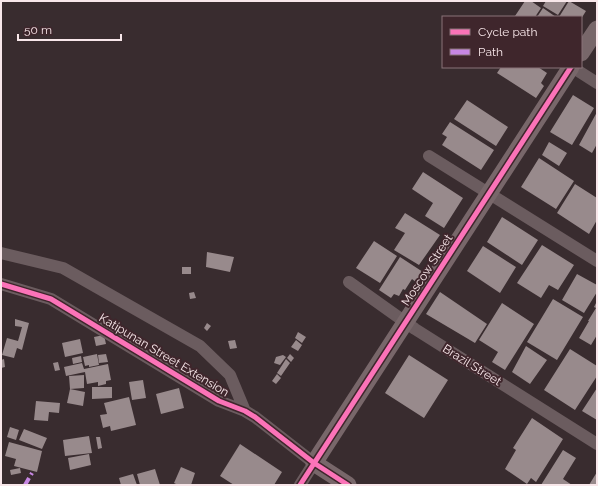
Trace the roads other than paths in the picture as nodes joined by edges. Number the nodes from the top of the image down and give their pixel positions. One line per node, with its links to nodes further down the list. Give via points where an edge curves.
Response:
1 (597, 29): 2 (street)
2 (582, 52)
3 (571, 68): 7 (street, Moscow Street)
4 (574, 68): 5 (street)
5 (597, 83)
6 (429, 156): 7 (street)
7 (489, 193): 9 (street); 12 (street, Moscow Street)
8 (1, 253): 13 (street, Katipunan Street Extension, via 63,268 200,346 230,375)
9 (597, 261)
10 (349, 282): 12 (street, Brazil Street)
11 (1, 284): 13 (street, Katipunan Street Extension, via 51,299 219,401)
12 (405, 322): 14 (street, Brazil Street); 15 (street, Moscow Street)
13 (245, 411): 15 (street, Katipunan Street Extension)
14 (597, 444)
15 (314, 464): 16 (street, Moscow Street); 17 (street, Katipunan Street Extension)
16 (300, 485)
17 (348, 485)

